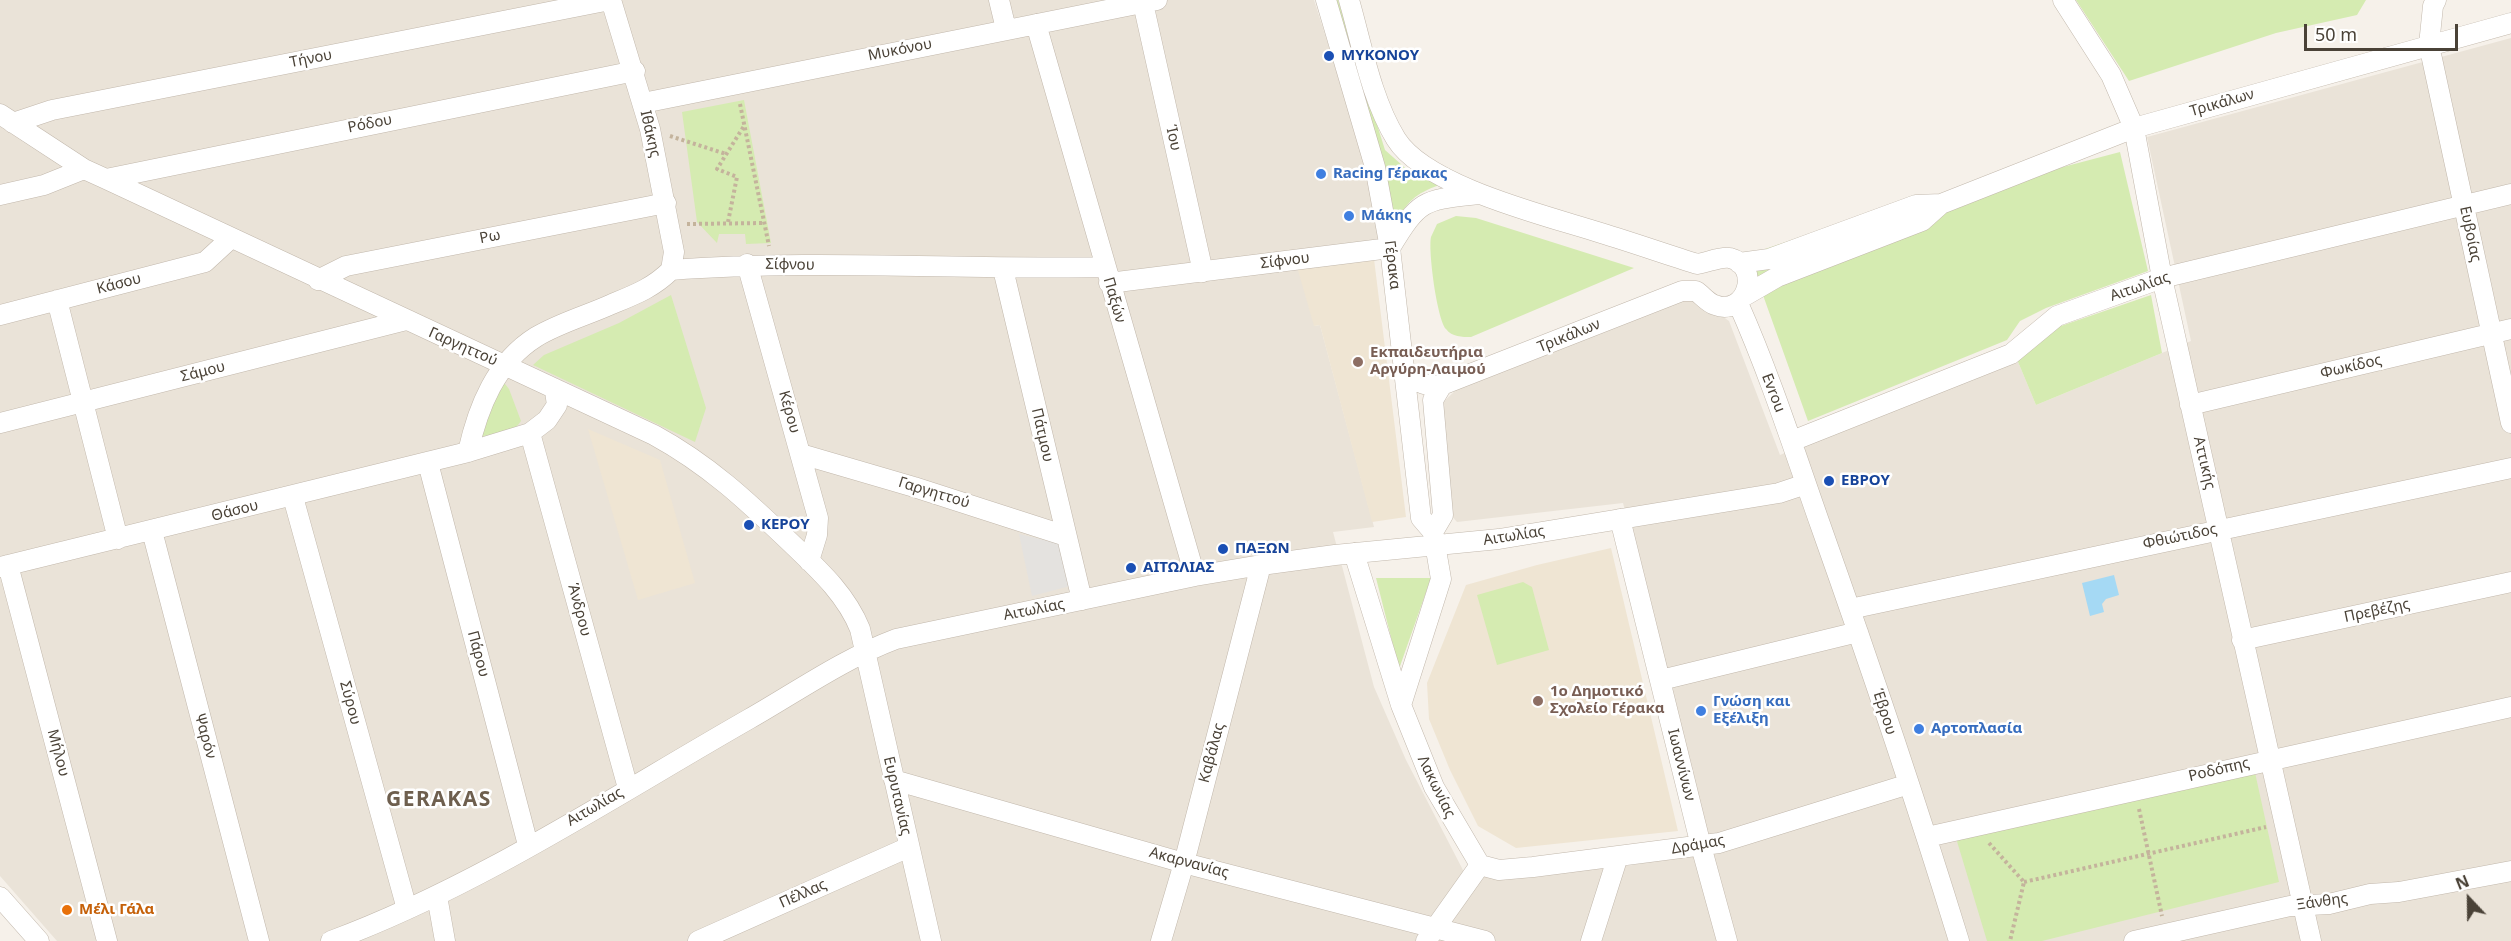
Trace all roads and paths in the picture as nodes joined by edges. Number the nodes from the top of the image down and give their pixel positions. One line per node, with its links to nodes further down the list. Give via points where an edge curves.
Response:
1 (611, 0): 12 (street, Ιθάκης); 15 (street, Τήνου)
2 (999, 0): 10 (street)
3 (1326, 0): 32 (street, Γέρακα, via 1376,167)
4 (1349, 0): 22 (street, via 1381,108 1397,141 1423,164)
5 (2063, 0): 17 (street, Αττικής, via 2111,75)
6 (2436, 0): 11 (street, Ευβοίας)
7 (1150, 2): 9 (street, Μυκόνου); 38 (street, Ίου)
8 (2511, 23): 11 (street, Τρικάλων)
9 (1036, 24): 10 (street, Μυκόνου); 39 (street, Παξών)
10 (1006, 29): 13 (street, Μυκόνου)
11 (2429, 45): 17 (street, Τρικάλων); 27 (street, Ευβοίας)
12 (634, 71): 14 (street, Ιθάκης); 21 (street, Ρόδου)
13 (735, 82): 14 (street, Μυκόνου); 16 (path)
14 (644, 103): 18 (street, Ιθάκης)
15 (7, 118): 20 (street, Γαργηττού)
16 (745, 125): 19 (path); 29 (path)
17 (2134, 128): 26 (street, Τρικάλων); 40 (street, Αττικής)
18 (650, 129): 19 (path); 25 (street, Ιθάκης)
19 (726, 154): 28 (path, via 717,169 737,177)
20 (84, 169): 21 (street, Γαργηττού); 24 (street, via 44,185)
21 (106, 179): 31 (street, Γαργηττού)
22 (1480, 194): 32 (street, via 1431,200 1416,210); 33 (street, Τρικάλων, via 1697,264 1720,258)
23 (2511, 194): 27 (street, Αιτωλίας)
24 (0, 195)
25 (666, 203): 30 (street, Ιθάκης); 41 (street, Ρω, via 346,266)
26 (1941, 204): 33 (street, Τρικάλων, via 1916,205 1769,260); 42 (street, Τρικάλων, via 1922,221 1777,277)
27 (2464, 207): 40 (street, Αιτωλίας); 47 (street, Ευβοίας)
28 (728, 222): 29 (path); 30 (path)
29 (764, 223): 35 (path)
30 (670, 224): 37 (street, Ιθάκης, via 674,252)
31 (230, 240): 41 (street, Γαργηττού); 43 (street, Κάσου, via 205,262)
32 (1390, 248): 38 (street, Σίφνου); 49 (street, Γέρακα)
33 (1739, 263): 42 (street, Evrou, via 1749,283)
34 (747, 264): 35 (street, Σίφνου); 37 (street, Σίφνου); 59 (street, Κέρου)
35 (773, 265): 36 (street, Σίφνου)
36 (1003, 269): 39 (street, Σίφνου); 67 (street, Πάτμου)
37 (670, 270): 48 (street, via 656,286 537,336)
38 (1203, 272): 39 (street, Σίφνου)
39 (1107, 275): 74 (street, Παξών)
40 (2162, 278): 53 (street, Αττικής); 57 (street, Αιτωλίας, via 2057,316 2011,354)
41 (318, 280): 45 (street, Γαργηττού)
42 (1742, 299): 50 (street, Τρικάλων, via 1726,307 1713,305 1696,291 1682,291); 57 (street, Evrou)
43 (57, 300): 44 (street, Κάσου); 52 (street)
44 (0, 315)
45 (405, 320): 48 (street, Γαργηττού); 52 (street, Σάμου)
46 (2511, 329): 47 (street, Φωκίδος)
47 (2491, 334): 53 (street, Φωκίδος); 55 (street, Ευβοίας)
48 (504, 365): 51 (street, Γαργηττού); 58 (street, via 475,421)
49 (1404, 368): 50 (street, via 1423,385); 69 (street, Γέρακα, via 1421,518)
50 (1442, 385): 69 (street, via 1435,393 1432,409 1443,515)
51 (555, 391): 56 (street, Θάσου, via 557,405 548,420); 71 (street, Γαργηττού, via 685,452 734,488)
52 (83, 402): 54 (street, Σάμου); 68 (street)
53 (2190, 405): 65 (street, Αττικής)
54 (0, 423)
55 (2511, 423)
56 (530, 433): 58 (street, Θάσου); 87 (street, Άνδρου)
57 (1792, 441): 62 (street, Evrou)
58 (468, 452): 60 (street, Θάσου)
59 (801, 454): 67 (street, Γαργηττού); 71 (street, Κέρου, via 818,518)
60 (428, 463): 63 (street, Θάσου); 92 (street, Πάρου)
61 (2511, 468): 65 (street, Φθιώτιδος)
62 (1806, 484): 64 (street, Αιτωλίας, via 1779,493); 77 (street, Έβρου)
63 (293, 497): 66 (street, Θάσου); 104 (street, Σύρου)
64 (1620, 519): 69 (street, Αιτωλίας, via 1499,539); 81 (street, Ιωαννίνων)
65 (2218, 529): 77 (street, Φθιώτιδος); 79 (street, Αττικής)
66 (152, 531): 68 (street, Θάσου); 109 (street, Ψαρόν)
67 (1066, 536): 76 (street, Πάτμου)
68 (118, 539): 73 (street, Θάσου)
69 (1434, 539): 70 (street, Αιτωλίας); 82 (street, via 1441,579)
70 (1354, 553): 72 (street, Αιτωλίας); 82 (street, Λακωνίας)
71 (809, 561): 80 (street, Γαργηττού, via 853,611)
72 (1261, 565): 74 (street, Αιτωλίας); 97 (street, Καβάλας)
73 (4, 566): 108 (street, Μήλου)
74 (1195, 576): 76 (street, Αιτωλίας)
75 (2511, 582): 79 (street, Πρεβέζης)
76 (1082, 600): 80 (street, Αιτωλίας, via 896,639)
77 (1850, 609): 78 (street, Έβρου)
78 (1858, 632): 81 (street); 86 (street, Έβρου)
79 (2242, 640): 84 (street, Αττικής)
80 (865, 651): 85 (street, Ευρυτανίας); 87 (street, Αιτωλίας)
81 (1661, 680): 93 (street, Ιωαννίνων)
82 (1401, 705): 98 (street, Λακωνίας, via 1434,787)
83 (2511, 707): 84 (street, Ροδόπης)
84 (2270, 759): 88 (street, Ροδόπης); 89 (street, Αττικής)
85 (894, 780): 94 (street, Ευρυτανίας); 97 (street, Ακαρνανίας)
86 (1909, 784): 91 (street, Έβρου); 93 (street, Δράμας)
87 (628, 788): 92 (street, Αιτωλίας)
88 (2135, 790): 90 (street, Ροδόπης); 95 (path)
89 (2284, 823): 95 (path); 103 (street, Αττικής)
90 (1975, 826): 91 (street, Ροδόπης); 100 (path)
91 (1927, 837): 118 (street, Έβρου)
92 (528, 845): 101 (street, Αιτωλίας)
93 (1701, 846): 96 (street, Δράμας); 117 (street, Ιωαννίνων)
94 (909, 847): 112 (street, Πέλλας); 113 (street, Ευρυτανίας)
95 (2148, 854): 100 (path); 106 (path)
96 (1618, 856): 98 (street, Δράμας, via 1499,870); 116 (street)
97 (1184, 863): 105 (street, Ακαρνανίας); 114 (street, Καβάλας)
98 (1480, 865): 105 (street)
99 (2511, 871): 103 (street, Ξάνθης)
100 (2024, 882): 119 (path)
101 (437, 896): 104 (street, Αιτωλίας); 111 (street)
102 (0, 897): 107 (street)
103 (2303, 906): 106 (street, Ξάνθης); 121 (street, Αττικής)
104 (407, 909): 110 (street, Αιτωλίας)
105 (1431, 934): 115 (street, Ακαρνανίας)
106 (2166, 934): 120 (street, Ξάνθης)
107 (39, 941)
108 (107, 941)
109 (259, 941)
110 (331, 941)
111 (445, 941)
112 (698, 941)
113 (931, 941)
114 (1161, 941)
115 (1485, 941)
116 (1591, 941)
117 (1727, 941)
118 (1959, 941)
119 (2010, 941)
120 (2134, 941)
121 (2311, 941)

